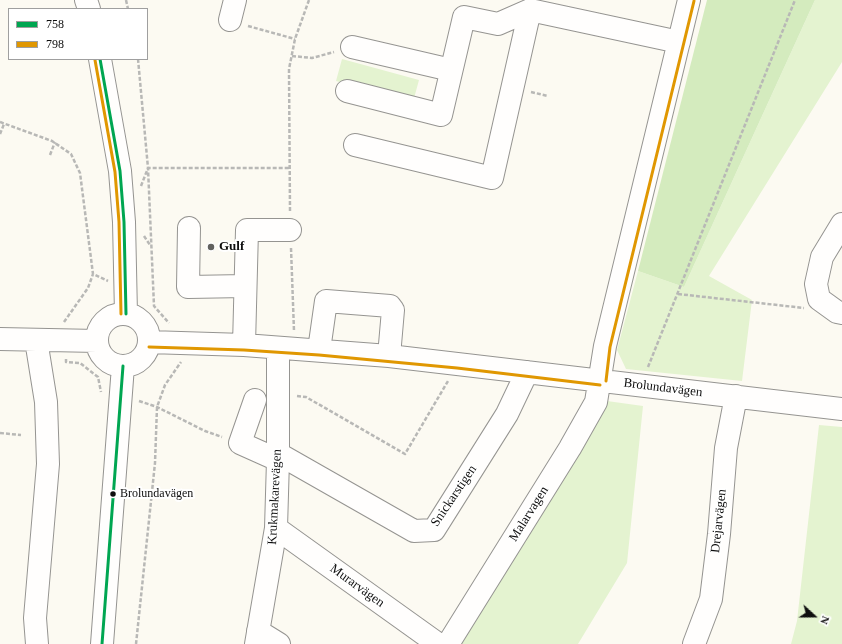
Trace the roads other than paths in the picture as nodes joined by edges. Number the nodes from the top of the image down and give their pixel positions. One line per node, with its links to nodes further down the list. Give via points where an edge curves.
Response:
1 (689, 0): 3 (street, Malarvagen)
2 (530, 10): 3 (street); 6 (street, via 498,24 464,17); 8 (street, via 492,178)
3 (679, 42): 25 (street, Malarvagen, via 605,346)
4 (352, 47): 6 (street)
5 (100, 60): 14 (street, via 120,171)
6 (451, 70): 7 (street, via 441,115)
7 (347, 91)
8 (355, 145)
9 (842, 224): 13 (street, via 822,257 816,284 820,299 837,312)
10 (189, 228): 12 (street, via 188,287)
11 (290, 230): 12 (street, via 247,230)
12 (245, 286): 19 (street)
13 (842, 312)
14 (126, 314): 17 (street, via 106,321 100,329); 18 (street, via 142,323 147,332)
15 (0, 339): 16 (street)
16 (36, 340): 17 (street); 32 (street, via 46,402 48,464 35,618)
17 (97, 341): 23 (street, via 100,352 106,359)
18 (148, 342): 19 (street, Brolundavägen); 23 (street, via 146,352 140,359)
19 (244, 345): 20 (street, Brolundavägen)
20 (286, 348): 21 (street, Brolundavägen); 29 (street, Krukmakarevägen, via 278,394)
21 (319, 350): 22 (street, Brolundavägen); 22 (street, via 326,301 390,306 393,310)
22 (390, 356): 24 (street, Brolundavägen)
23 (123, 366): 33 (street)
24 (527, 372): 25 (street, Brolundavägen); 29 (street, Snickarstigen, via 507,414 434,530 414,531)
25 (601, 380): 26 (street, Brolundavägen); 36 (street, Malarvagen, via 596,402 570,448)
26 (736, 396): 28 (street, Brolundavägen); 37 (street, Drejarvägen, via 726,448 711,599)
27 (255, 400): 29 (street, via 240,443)
28 (842, 409)
29 (278, 456): 30 (street, Krukmakarevägen)
30 (276, 528): 31 (street, Krukmakarevägen); 35 (street, Murarvägen)
31 (257, 638): 34 (street)
32 (37, 644)
33 (102, 644)
34 (279, 644)
35 (438, 644)
36 (448, 644)
37 (694, 644)

